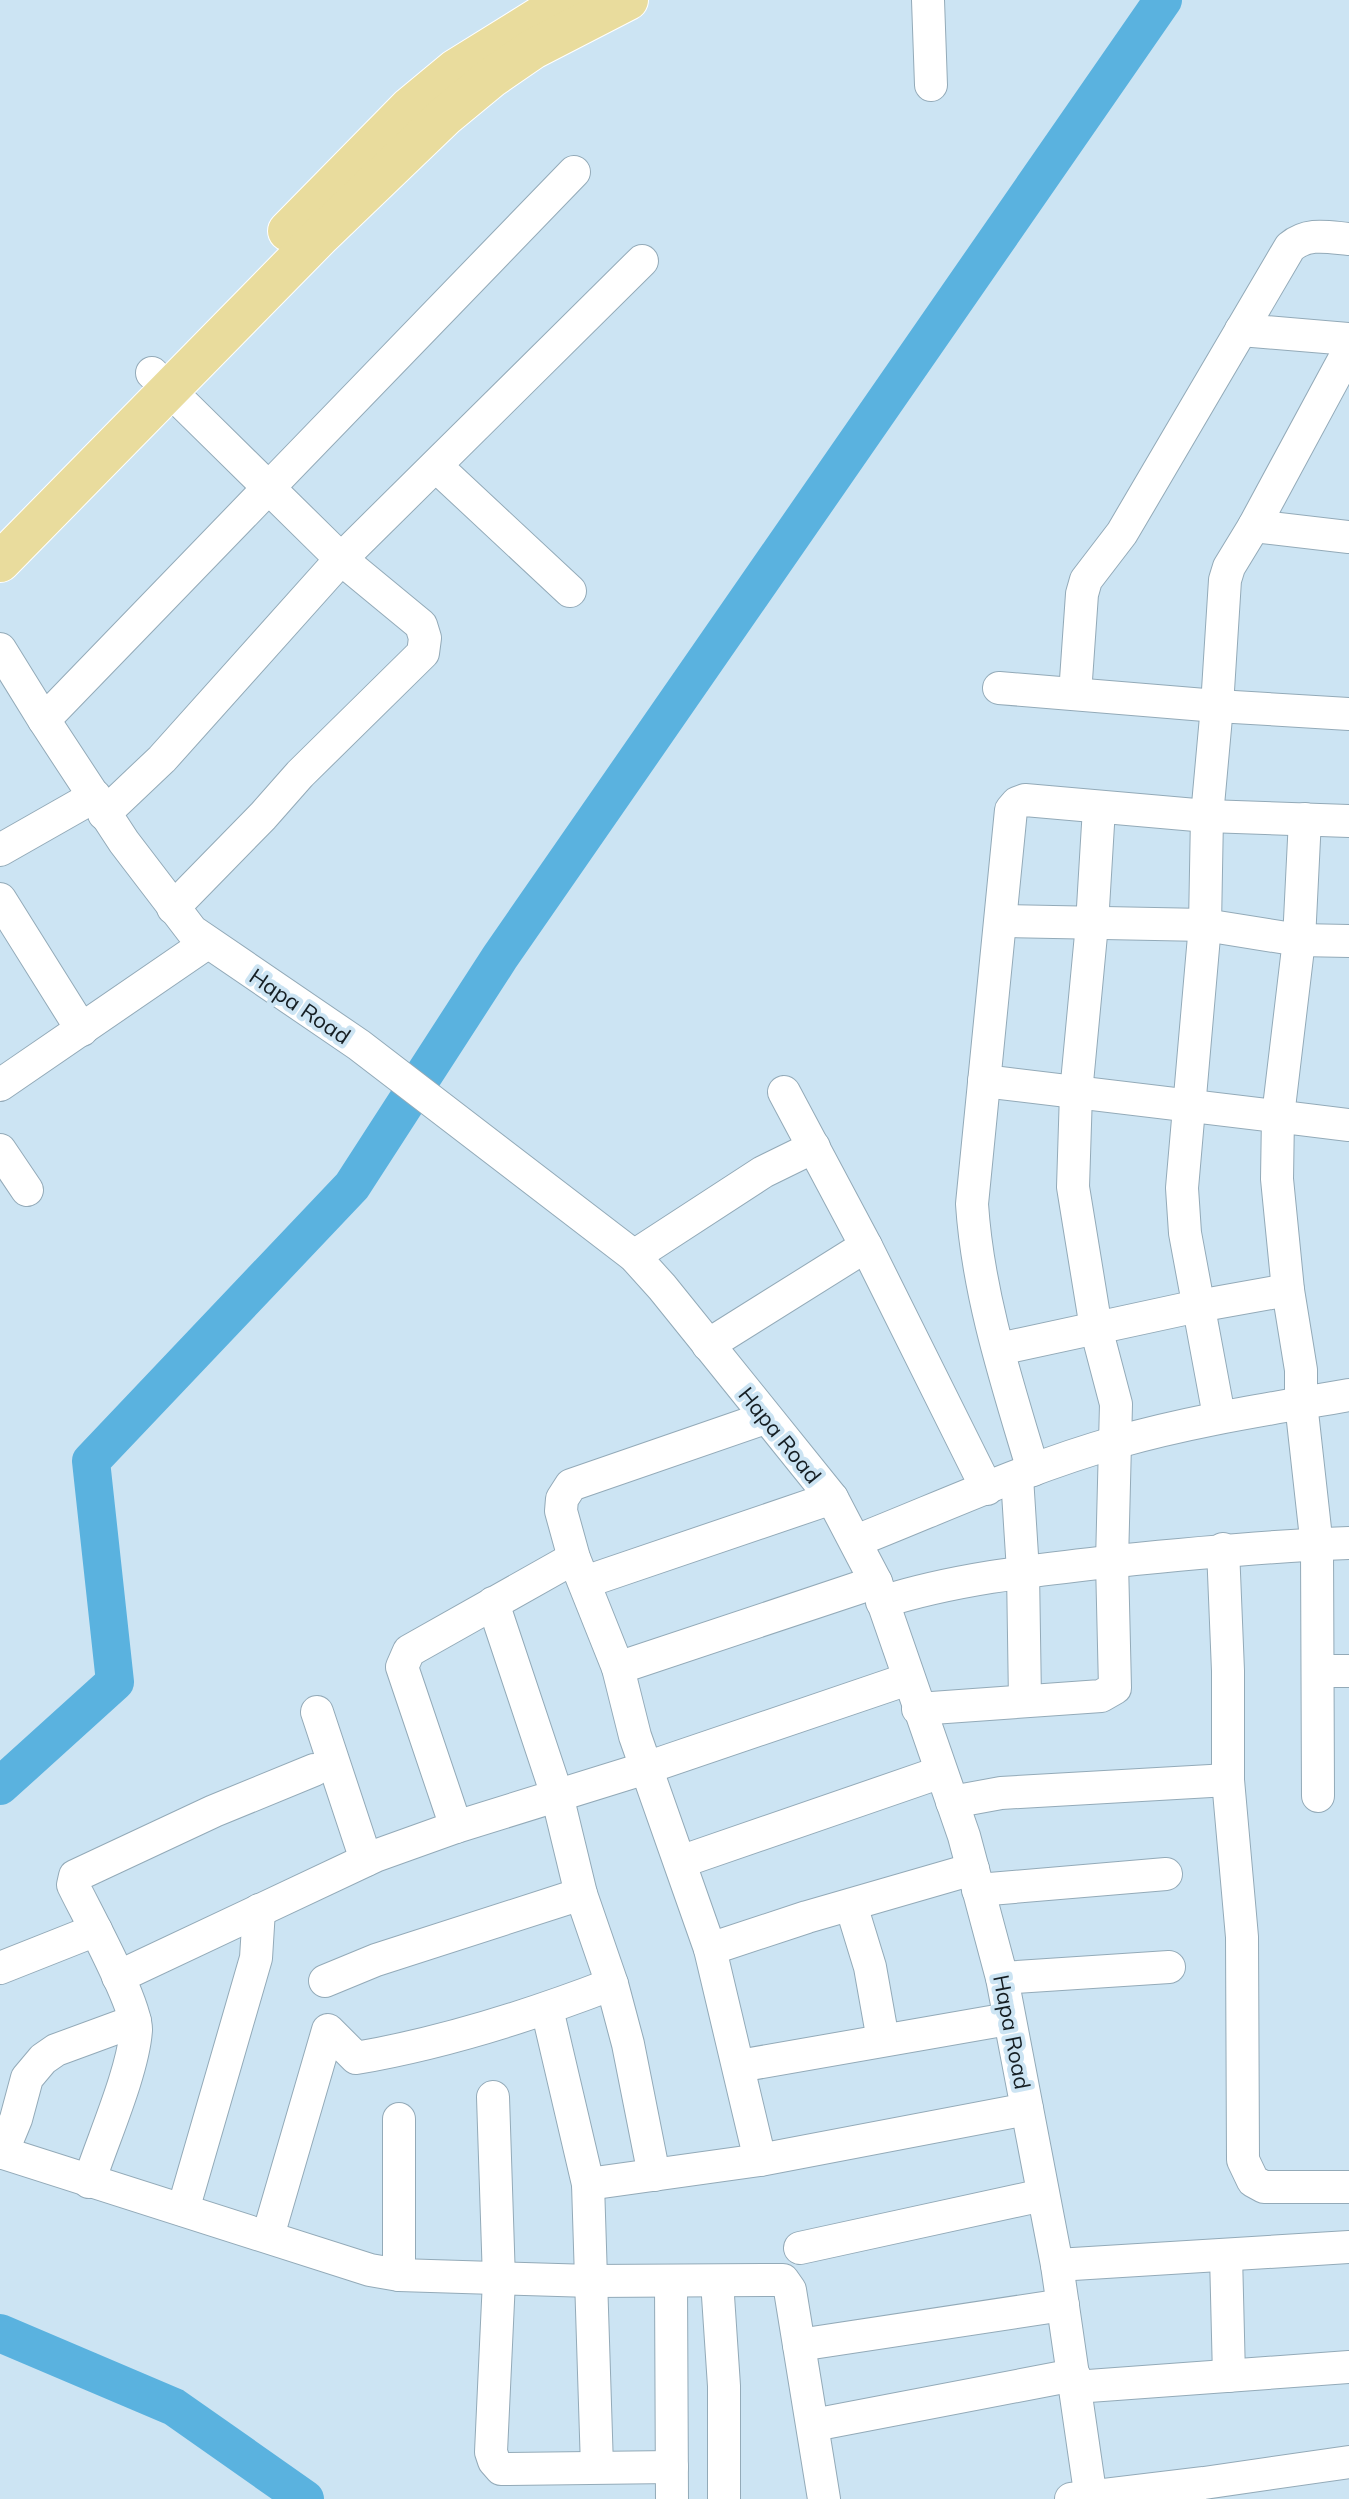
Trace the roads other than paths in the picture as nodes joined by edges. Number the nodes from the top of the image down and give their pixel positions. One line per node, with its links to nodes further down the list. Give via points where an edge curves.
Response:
1 (567, 0): 11 (main road, via 456,69 409,108)
2 (628, 0): 11 (main road, via 533,49 491,78)
3 (928, 0): 4 (street)
4 (931, 85)
5 (574, 172): 13 (street)
6 (1349, 239): 8 (street, via 1311,236 1290,247)
7 (642, 261): 12 (street)
8 (1241, 330): 9 (street); 22 (street, via 1122,533 1086,580)
9 (1349, 339)
10 (1349, 350): 14 (street)
11 (160, 382): 13 (street); 15 (main road); 18 (main road)
12 (436, 466): 17 (street); 19 (street)
13 (267, 487): 17 (street); 25 (street)
14 (1254, 526): 16 (street); 23 (street, via 1226,573)
15 (0, 532)
16 (1349, 537)
17 (341, 559): 26 (street, via 162,759); 33 (street, via 421,625 423,653)
18 (0, 562)
19 (570, 591)
20 (0, 649): 25 (street, Hapa Road)
21 (999, 688): 22 (street)
22 (1075, 694): 23 (street)
23 (1217, 706): 24 (street); 28 (street)
24 (1349, 714)
25 (44, 720): 26 (street, Hapa Road)
26 (100, 805): 31 (street); 33 (street, Hapa Road)
27 (1099, 808): 28 (street); 34 (street, via 1017,803 1011,810); 35 (street)
28 (1207, 816): 29 (street); 36 (street)
29 (1305, 819): 30 (street); 37 (street)
30 (1349, 821)
31 (0, 850)
32 (0, 899): 40 (street)
33 (173, 908): 39 (street, Hapa Road)
34 (1001, 921): 35 (street); 41 (street)
35 (1092, 924): 36 (street); 44 (street)
36 (1205, 925): 37 (street); 45 (street)
37 (1299, 940): 38 (street); 46 (street)
38 (1349, 941)
39 (207, 943): 40 (street); 52 (street, Hapa Road, via 359,1045)
40 (82, 1030): 42 (street)
41 (984, 1081): 44 (street); 57 (street, via 972,1204 982,1290)
42 (0, 1085)
43 (784, 1092): 48 (street)
44 (1076, 1093): 45 (street); 55 (street, via 1073,1187)
45 (1188, 1106): 46 (street); 54 (street, via 1182,1188)
46 (1278, 1116): 47 (street); 53 (street, via 1277,1179)
47 (1349, 1125)
48 (814, 1147): 51 (street); 52 (street, via 763,1172)
49 (0, 1150): 50 (street)
50 (27, 1190)
51 (866, 1246): 56 (street); 64 (street)
52 (634, 1256): 56 (street, Hapa Road)
53 (1288, 1290): 54 (street); 59 (street)
54 (1198, 1306): 55 (street); 60 (street)
55 (1096, 1328): 57 (street); 62 (street, via 1116,1404)
56 (708, 1345): 61 (street, Hapa Road)
57 (999, 1349): 63 (street)
58 (1349, 1395): 59 (street)
59 (1301, 1403): 60 (street); 68 (street)
60 (1219, 1416): 62 (street)
61 (765, 1418): 65 (street, Hapa Road); 71 (street, via 571,1485 561,1511)
62 (1114, 1443): 63 (street); 70 (street)
63 (1025, 1474): 64 (street); 72 (street)
64 (987, 1489): 66 (street)
65 (832, 1498): 66 (street, Hapa Road); 71 (street)
66 (856, 1541): 73 (street, Hapa Road)
67 (1349, 1543): 68 (street)
68 (1317, 1544): 69 (street); 76 (street)
69 (1223, 1549): 70 (street); 83 (street)
70 (1112, 1562): 72 (street); 78 (street, via 1115,1688 1105,1695)
71 (579, 1570): 74 (street); 75 (street)
72 (1023, 1571): 73 (street, via 916,1591); 78 (street)
73 (879, 1592): 75 (street); 77 (street, Hapa Road)
74 (493, 1603): 85 (street); 87 (street, via 409,1651 402,1667)
75 (618, 1668): 81 (street)
76 (1334, 1671): 86 (street)
77 (908, 1679): 79 (street, Hapa Road); 81 (street)
78 (1025, 1701): 79 (street)
79 (918, 1709): 84 (street, Hapa Road)
80 (317, 1712): 88 (street)
81 (646, 1768): 85 (street); 89 (street)
82 (314, 1770): 95 (street, via 77,1874 73,1885)
83 (1228, 1780): 84 (street, via 1001,1793); 116 (street, via 1242,1937 1246,2171 1264,2187)
84 (947, 1787): 89 (street); 91 (street, Hapa Road)
85 (557, 1795): 87 (street); 92 (street)
86 (1318, 1796)
87 (456, 1827): 88 (street)
88 (366, 1860): 94 (street)
89 (680, 1862): 96 (street)
90 (1166, 1874): 91 (street)
91 (976, 1879): 93 (street); 100 (street, Hapa Road)
92 (581, 1894): 101 (street); 102 (street)
93 (851, 1905): 96 (street); 106 (street, via 870,1967)
94 (259, 1910): 99 (street); 118 (street, via 256,1958)
95 (96, 1930): 98 (street); 99 (street)
96 (710, 1949): 107 (street)
97 (1169, 1967): 100 (street)
98 (0, 1968)
99 (118, 1977): 105 (street)
100 (1002, 1978): 104 (street, Hapa Road)
101 (325, 1981)
102 (612, 1984): 103 (street); 113 (street)
103 (547, 2009): 115 (street); 119 (street, via 356,2058 328,2030)
104 (1008, 2019): 106 (street); 109 (street, Hapa Road)
105 (135, 2021): 111 (street, via 43,2059 27,2078); 114 (street, via 129,2064)
106 (883, 2040): 107 (street)
107 (739, 2066): 112 (street)
108 (493, 2097): 125 (street)
109 (1027, 2109): 112 (street); 117 (street, Hapa Road)
110 (399, 2119): 124 (street)
111 (1, 2152): 114 (street)
112 (760, 2160): 113 (street)
113 (654, 2175): 115 (street)
114 (89, 2182): 118 (street)
115 (588, 2184): 126 (street)
116 (1349, 2187)
117 (1043, 2195): 121 (street); 123 (street, Hapa Road)
118 (183, 2210): 119 (street)
119 (268, 2236): 124 (street)
120 (1349, 2247): 122 (street)
121 (800, 2248)
122 (1226, 2255): 123 (street); 132 (street)
123 (1057, 2265): 129 (street, Hapa Road)
124 (399, 2275): 125 (street)
125 (499, 2280): 126 (street); 136 (street, via 494,2461 501,2469)
126 (591, 2281): 127 (street); 136 (street)
127 (671, 2281): 128 (street); 137 (street)
128 (717, 2281): 130 (street, via 783,2280 790,2290); 140 (street)
129 (1063, 2305): 130 (street); 133 (street, Hapa Road)
130 (799, 2345): 141 (street)
131 (1349, 2367): 132 (street)
132 (1229, 2376): 133 (street)
133 (1075, 2381): 134 (street); 138 (street, Hapa Road)
134 (824, 2423)
135 (1349, 2462): 138 (street)
136 (597, 2467): 137 (street)
137 (672, 2467): 139 (street)
138 (1084, 2498)
139 (672, 2499)
140 (724, 2499)
141 (824, 2499)

